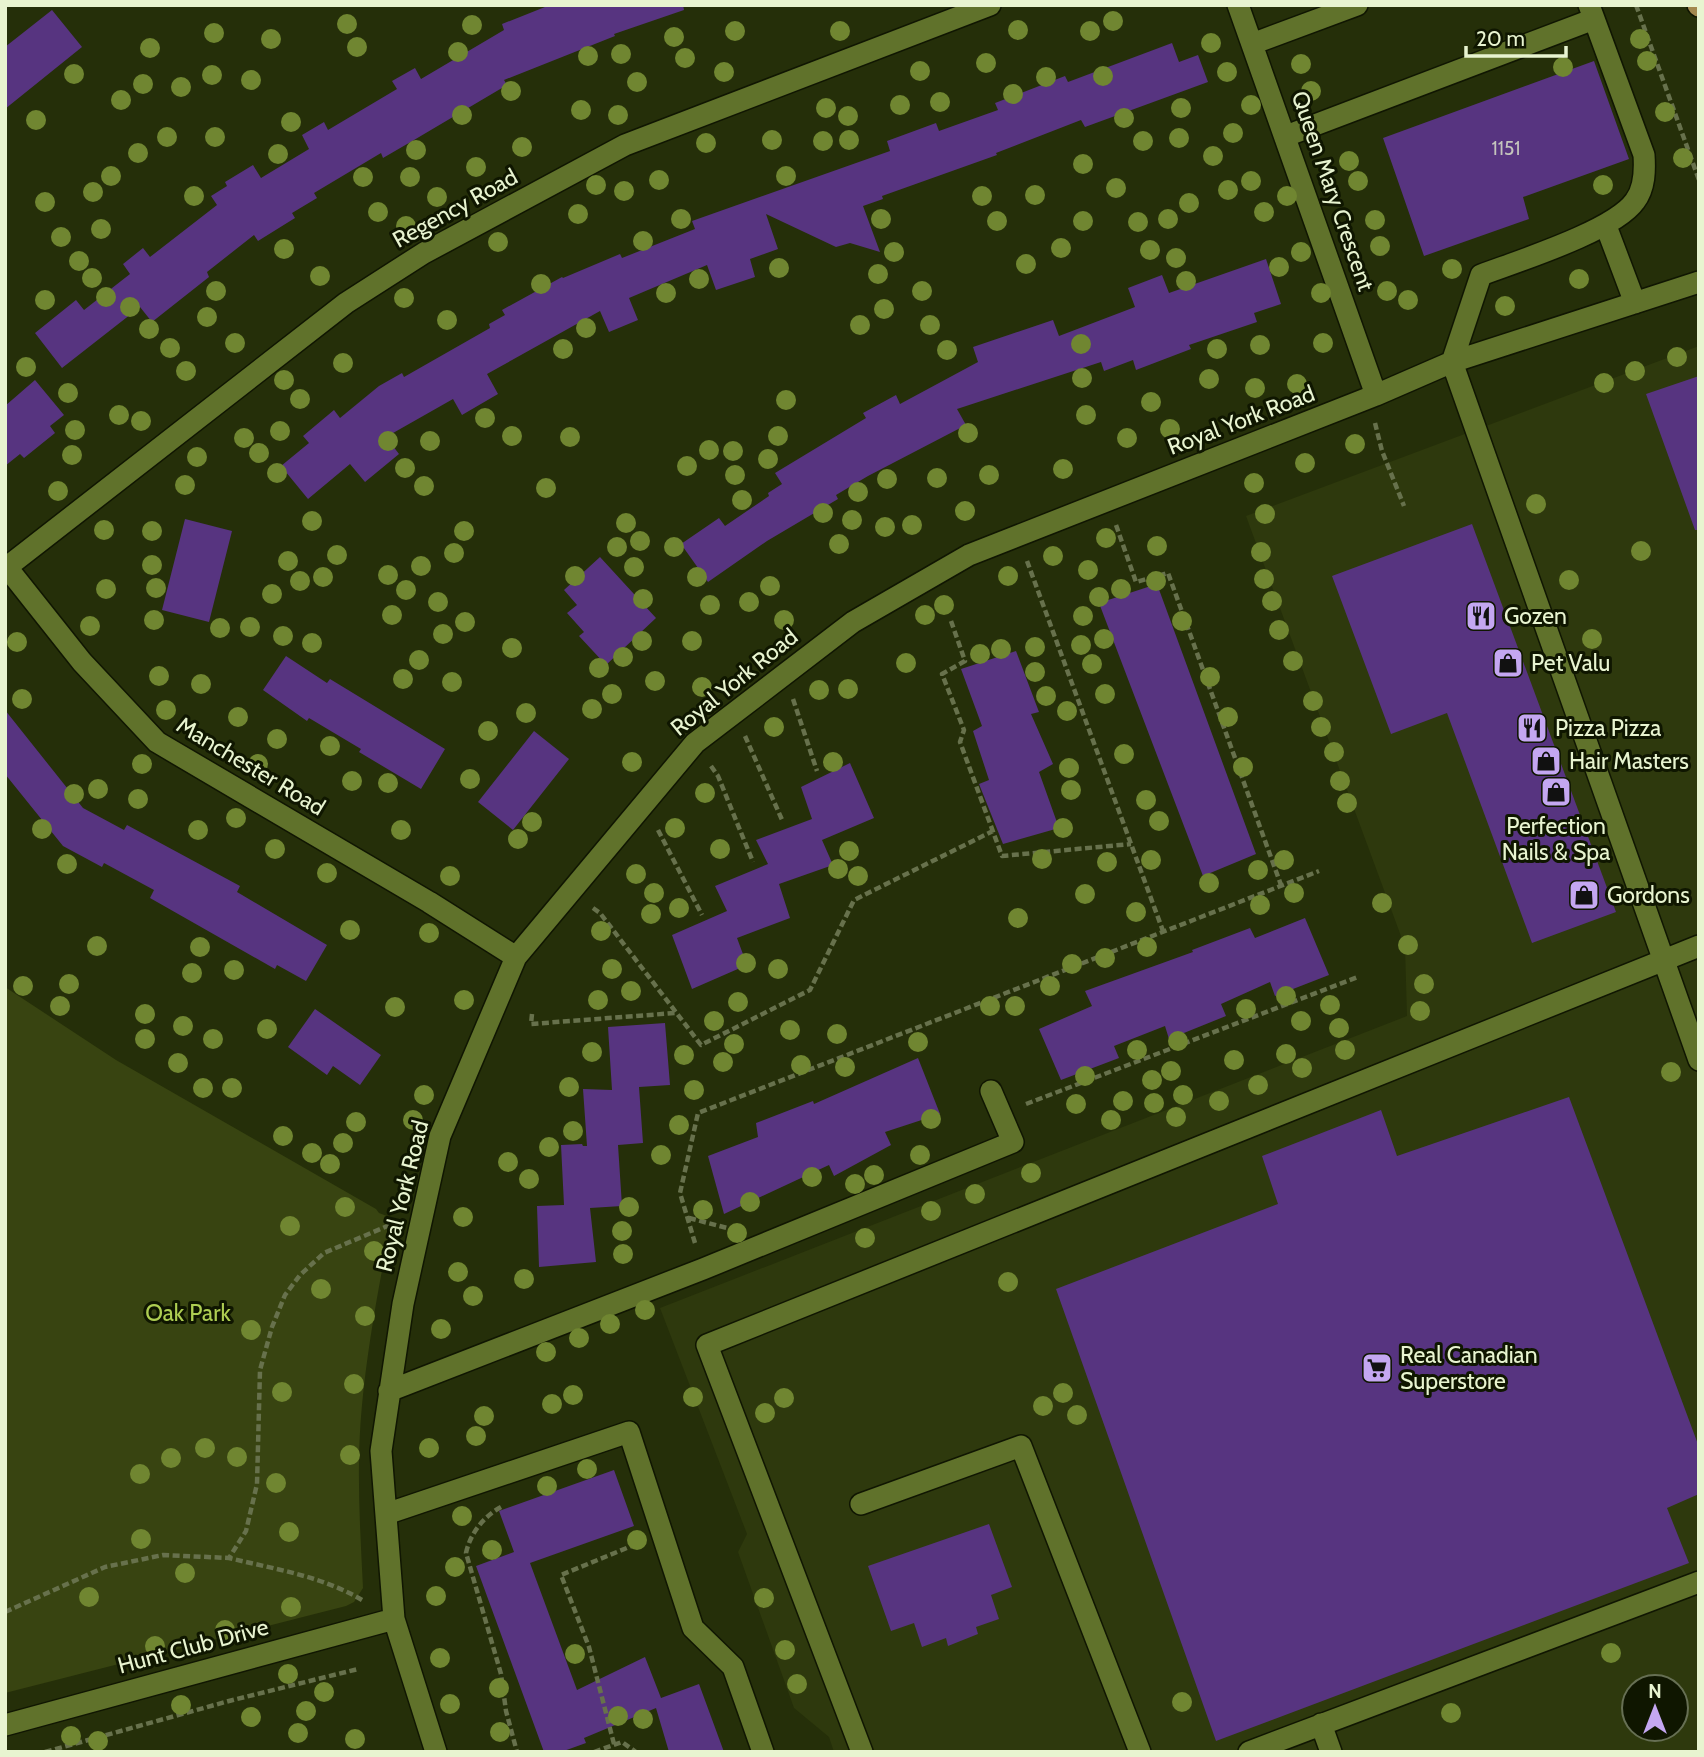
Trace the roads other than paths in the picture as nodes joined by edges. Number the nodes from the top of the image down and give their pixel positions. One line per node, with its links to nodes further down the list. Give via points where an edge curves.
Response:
1 (990, 5): 12 (street, Regency Road, via 625,145 424,253 345,303)
2 (1238, 5): 5 (street, Queen Mary Crescent)
3 (1357, 5): 5 (street)
4 (1591, 12): 6 (street); 7 (street, via 1644,155 1645,175 1635,201)
5 (1252, 44): 6 (street, Queen Mary Crescent)
6 (1286, 136): 11 (street, Queen Mary Crescent)
7 (1606, 226): 9 (street); 10 (street, via 1481,275)
8 (1699, 282): 9 (street, Royal York Road)
9 (1635, 303): 10 (street, Royal York Road)
10 (1452, 362): 11 (street, Royal York Road); 15 (street)
11 (1372, 397): 14 (street, Royal York Road, via 968,555 853,622 695,743)
12 (6, 566): 14 (street, Manchester Road, via 82,662 157,742)
13 (1699, 946): 15 (street)
14 (516, 957): 18 (street, Royal York Road, via 440,1136 402,1304)
15 (1662, 959): 16 (street); 27 (street, via 706,1345)
16 (1699, 1060)
17 (991, 1091): 18 (street, via 1013,1142)
18 (389, 1391): 20 (street, Royal York Road, via 381,1451)
19 (861, 1504): 28 (street, via 1021,1446)
20 (386, 1514): 22 (street, Royal York Road); 26 (street, via 629,1432 693,1628 733,1667)
21 (1699, 1582): 24 (street)
22 (394, 1619): 23 (street, Hunt Club Drive); 25 (street, Royal York Road)
23 (5, 1724)
24 (1321, 1724): 29 (street); 30 (street)
25 (436, 1752)
26 (763, 1752)
27 (862, 1752)
28 (1140, 1752)
29 (1249, 1752)
30 (1331, 1752)

